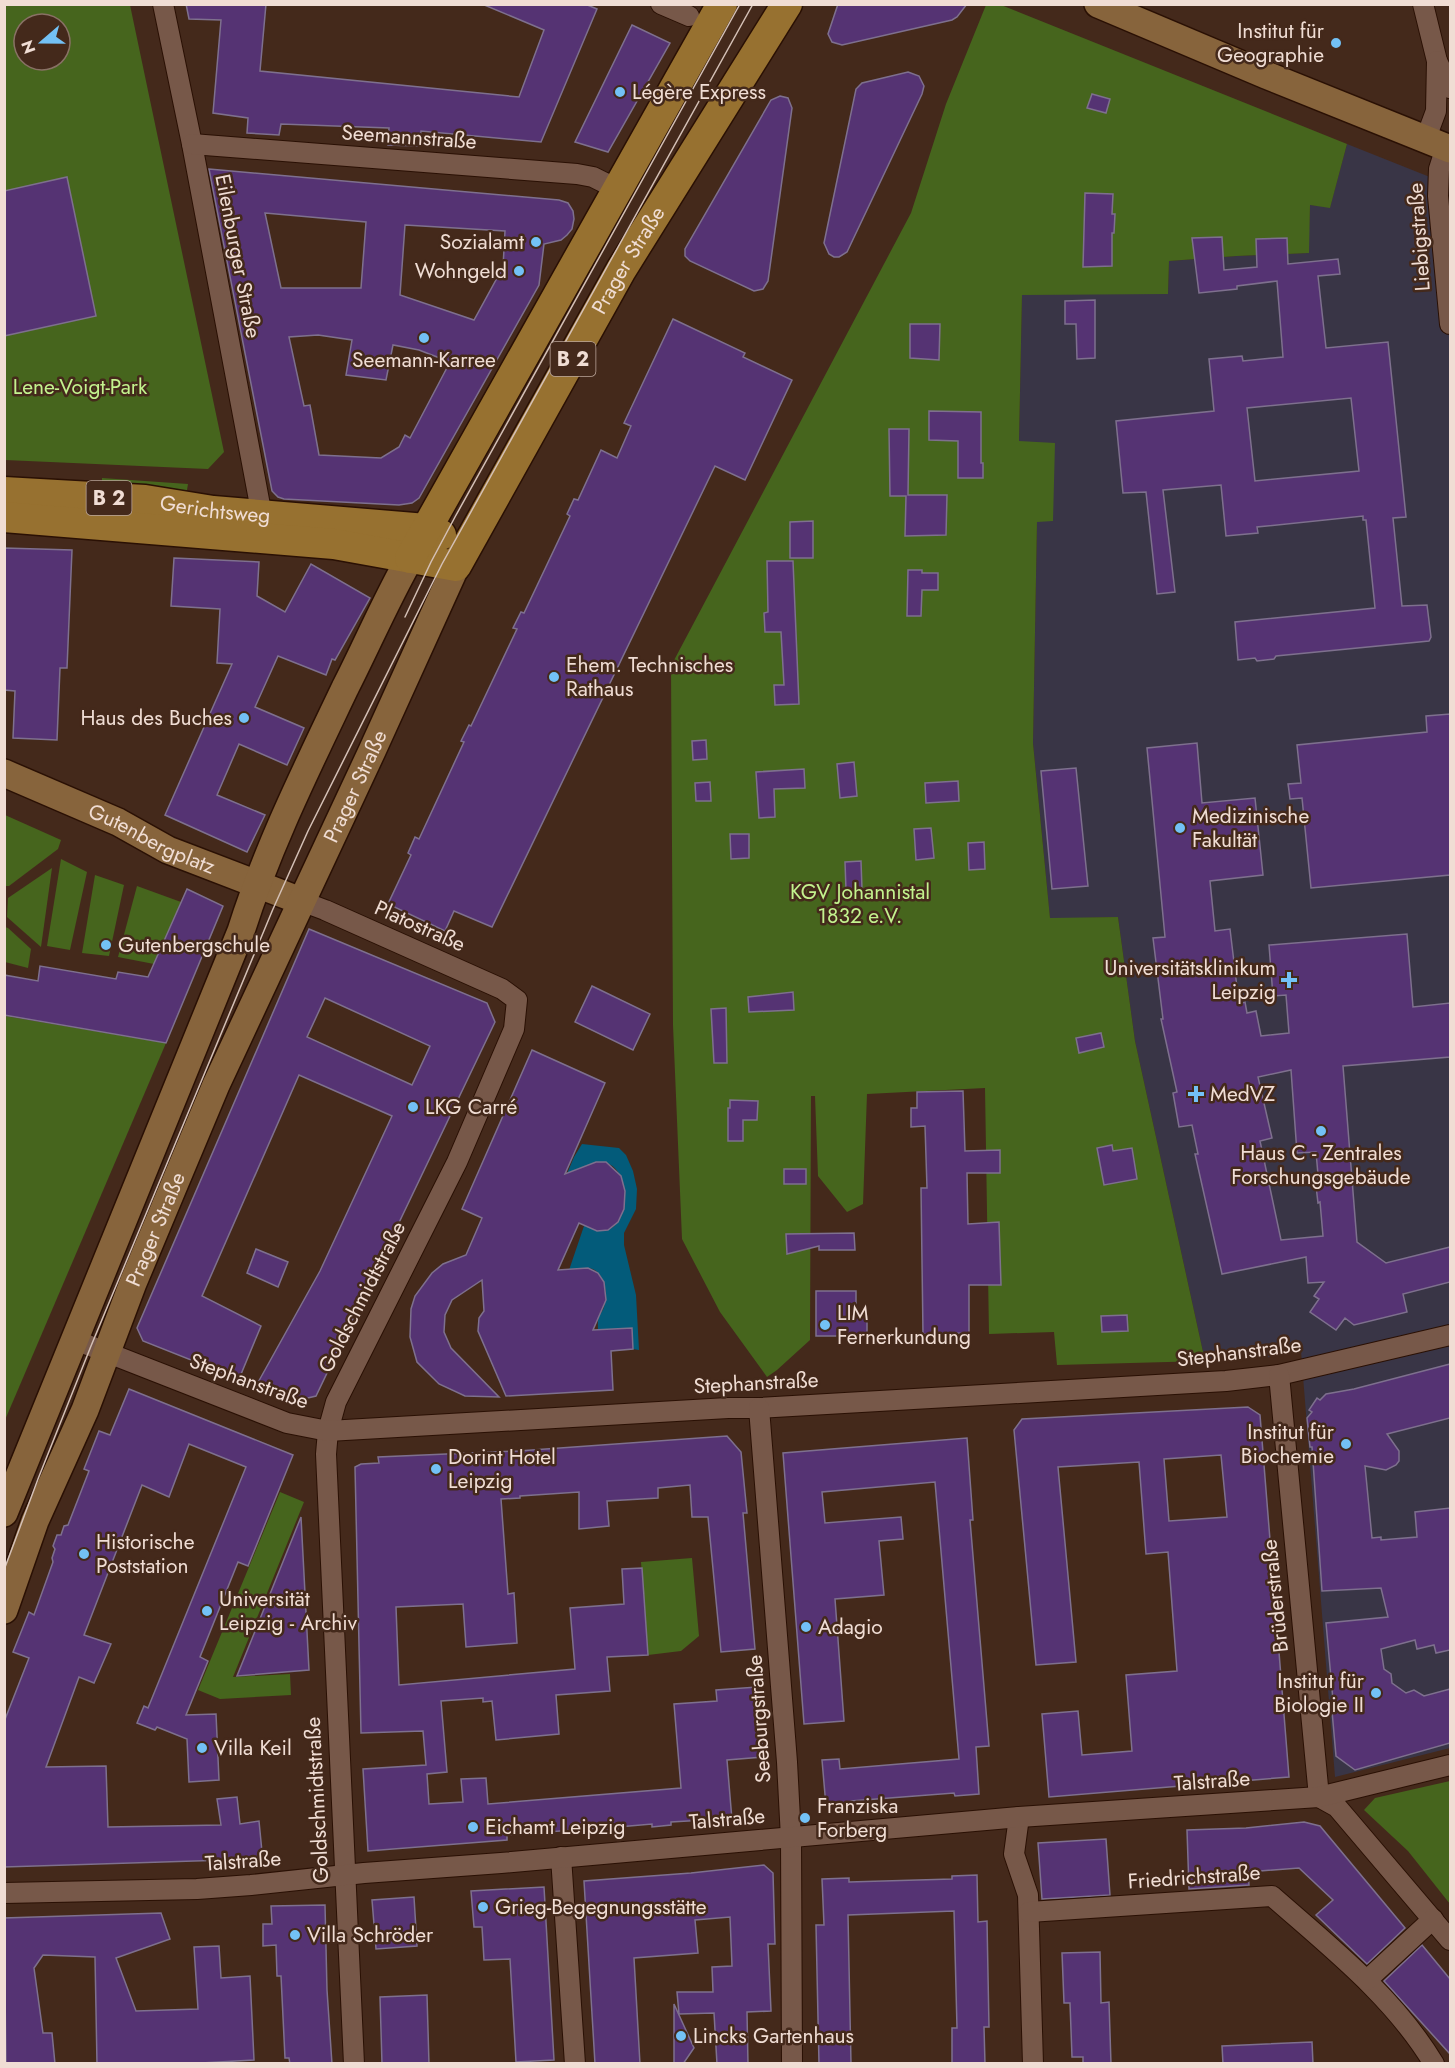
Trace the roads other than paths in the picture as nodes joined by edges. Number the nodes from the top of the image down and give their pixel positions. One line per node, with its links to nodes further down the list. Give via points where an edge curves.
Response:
1 (163, 4): 10 (street, Eilenburger Straße)
2 (661, 4): 7 (street)
3 (722, 4): 12 (main road, Prager Straße / B 2)
4 (787, 4): 18 (main road, Prager Straße / B 2, via 621,270)
5 (1098, 4): 11 (main road)
6 (1423, 4): 8 (street, Liebigstraße)
7 (689, 16)
8 (1437, 61): 9 (street, Liebigstraße); 11 (street, Liebigstraße, via 1436,111)
9 (1450, 88)
10 (192, 144): 12 (street, Seemannstraße, via 577,174); 15 (street, Eilenburger Straße)
11 (1441, 145): 13 (street, Liebigstraße, via 1438,196)
12 (619, 190): 17 (main road, Prager Straße / B 2)
13 (1450, 324)
14 (4, 492): 15 (main road, Gerichtsweg / B 2, via 146,500)
15 (262, 516): 17 (main road, Gerichtsweg / B 2)
16 (4, 518): 19 (main road, Gerichtsweg / B 2, via 334,544)
17 (426, 529): 18 (main road, B 2); 19 (main road, Prager Straße / B 2)
18 (461, 556): 19 (main road, B 2); 22 (main road, Prager Straße)
19 (410, 558): 21 (main road, Prager Straße, via 303,774)
20 (4, 774): 21 (main road, Gutenbergplatz, via 118,822 168,850)
21 (256, 884): 22 (main road, Gutenbergplatz); 25 (main road, Prager Straße, via 237,942)
22 (301, 901): 23 (street, Platostraße, via 502,989); 26 (main road, Prager Straße, via 216,1085)
23 (518, 1000): 29 (street, Goldschmidtstraße, via 514,1029 456,1162 336,1402)
24 (1450, 1335): 27 (street, Stephanstraße)
25 (75, 1340): 26 (street, Stephanstraße); 30 (main road, Prager Straße)
26 (107, 1353): 29 (street, Stephanstraße, via 287,1423); 31 (main road, Prager Straße, via 85,1412 35,1521)
27 (1279, 1375): 28 (street, Stephanstraße); 33 (street, Brüderstraße)
28 (759, 1408): 29 (street, Stephanstraße); 35 (street, Seeburgstraße)
29 (328, 1431): 37 (street, Goldschmidtstraße)
30 (4, 1513)
31 (4, 1610)
32 (1450, 1765): 33 (street, Talstraße)
33 (1319, 1797): 34 (street, Talstraße); 40 (street, via 1337,1807)
34 (1019, 1817): 35 (street, Talstraße); 39 (street, via 1014,1854 1028,1895)
35 (791, 1838): 36 (street, Talstraße); 45 (street, Seeburgstraße)
36 (561, 1857): 37 (street, Talstraße); 44 (street)
37 (345, 1876): 38 (street, Talstraße, via 197,1889); 43 (street, Goldschmidtstraße)
38 (4, 1893)
39 (1029, 1912): 42 (street, Friedrichstraße, via 1272,1896); 46 (street)
40 (1433, 1919): 41 (street); 42 (street)
41 (1450, 1940)
42 (1367, 1980): 47 (street, Friedrichstraße)
43 (354, 2064)
44 (575, 2064)
45 (792, 2064)
46 (1033, 2064)
47 (1434, 2064)

